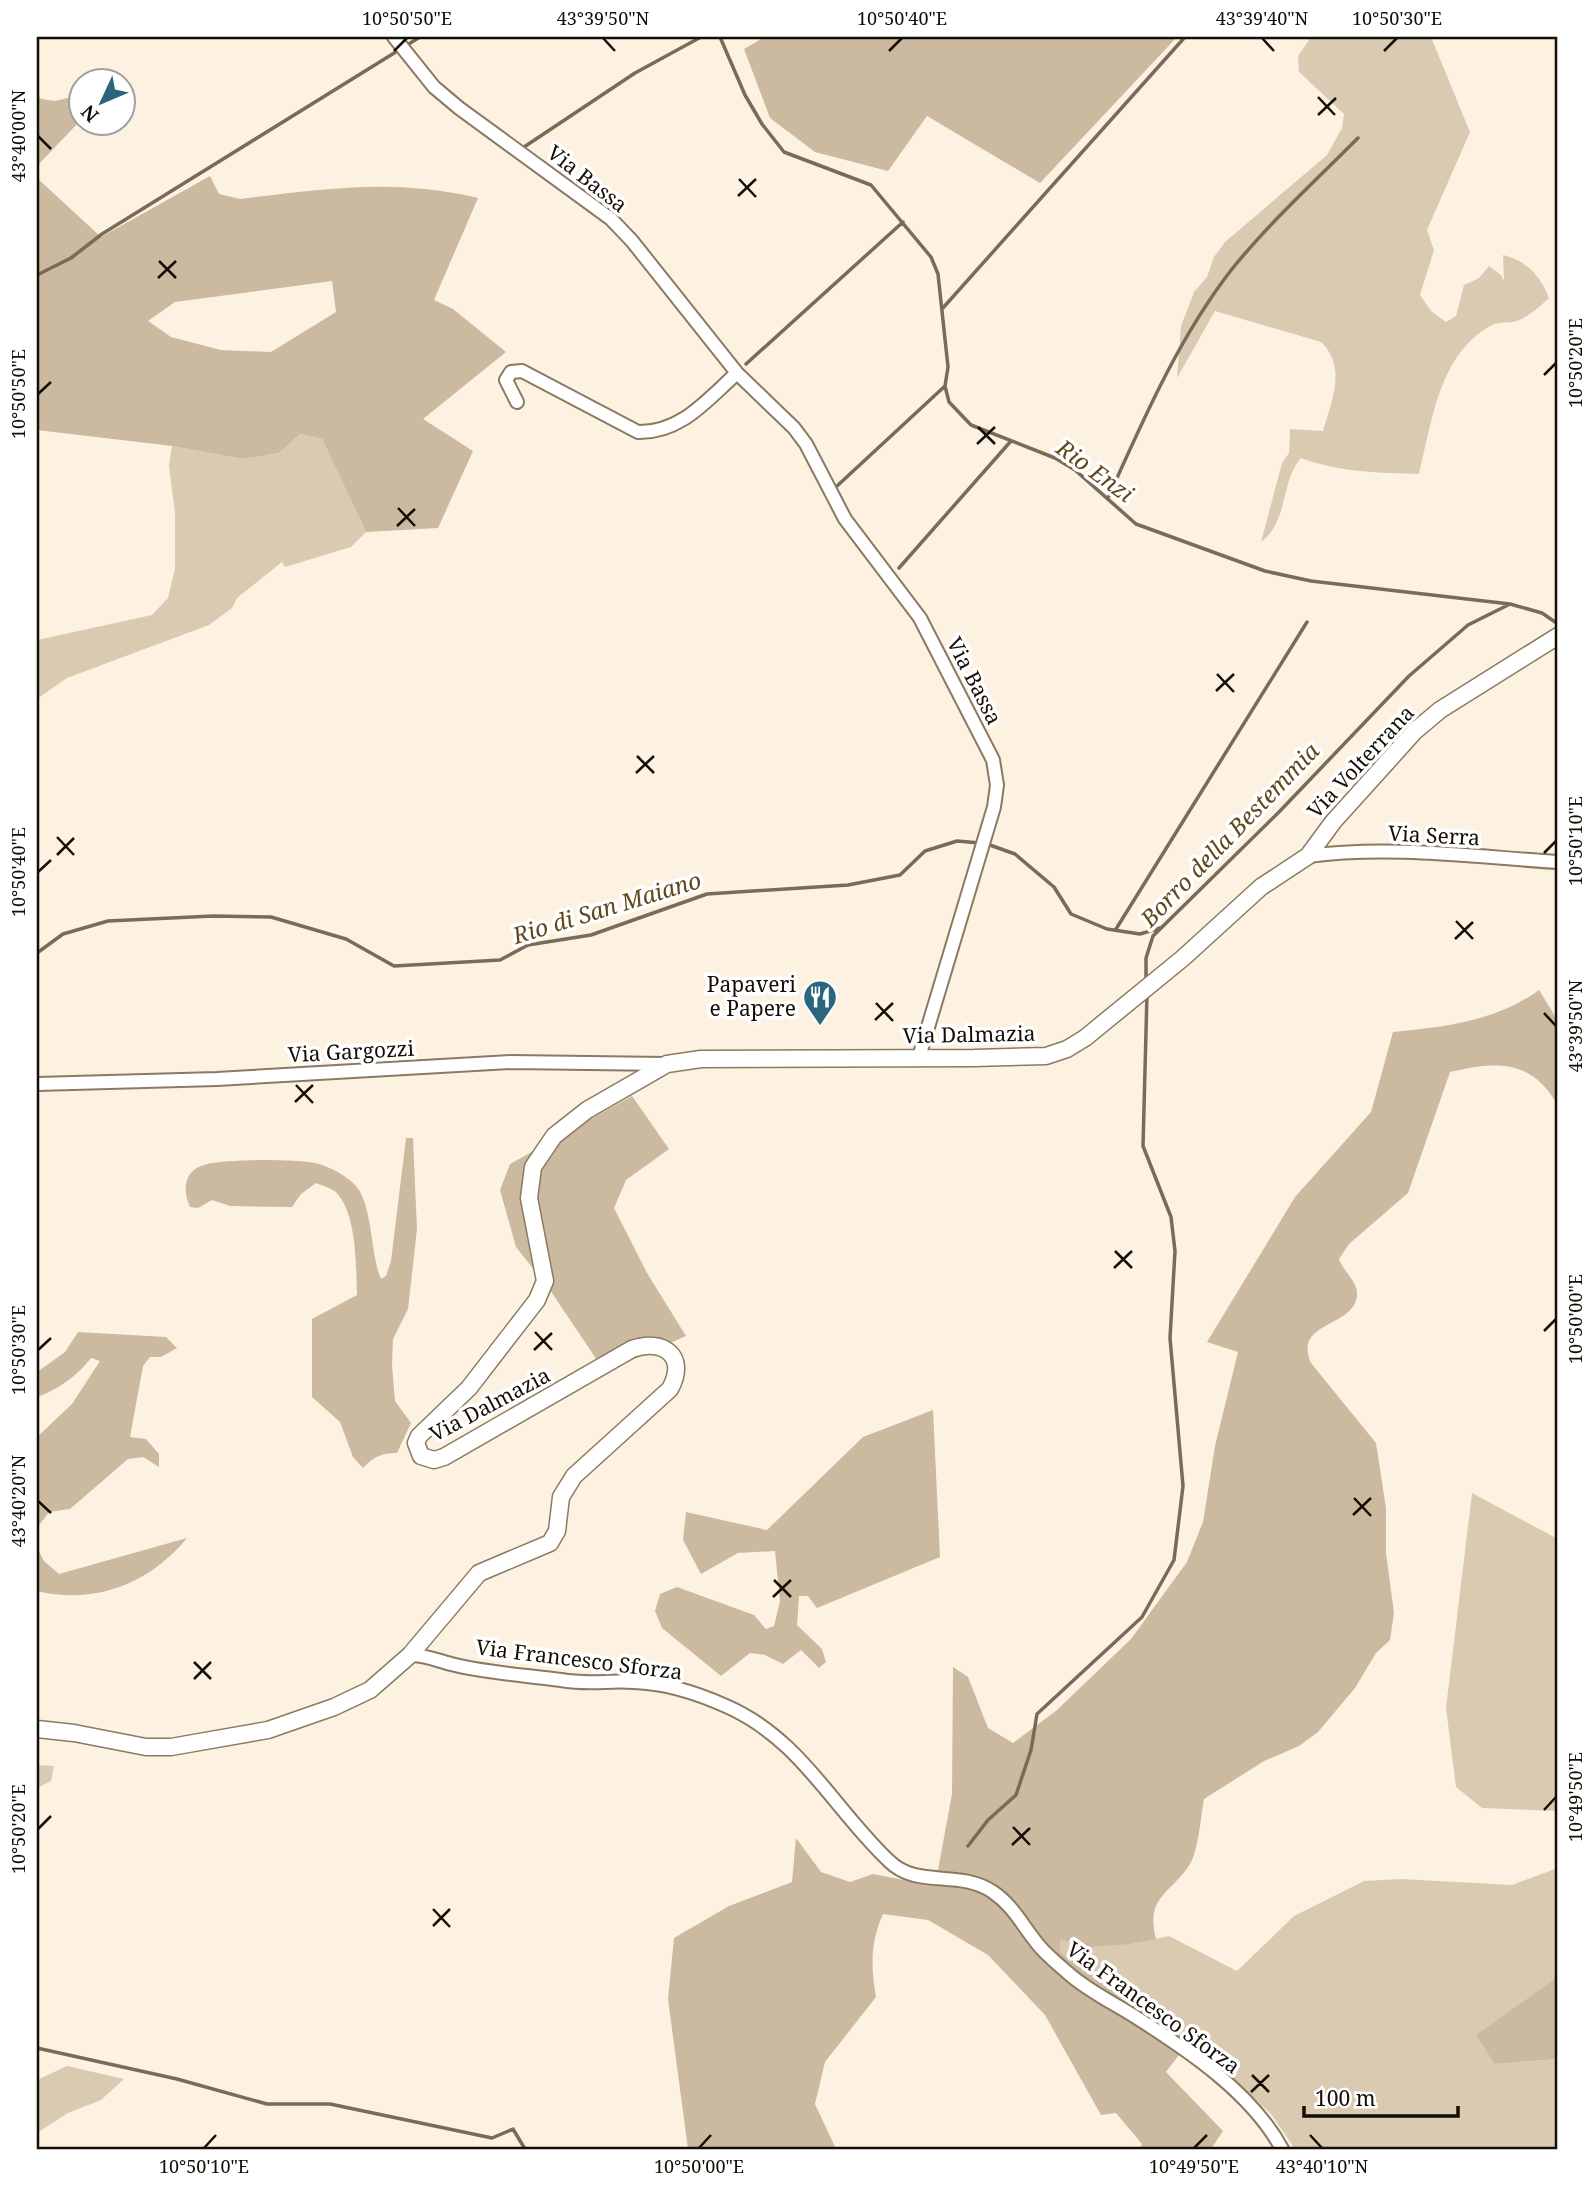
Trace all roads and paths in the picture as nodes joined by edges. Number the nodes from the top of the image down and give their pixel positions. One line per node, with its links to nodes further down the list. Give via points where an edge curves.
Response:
1 (399, 45): 2 (street, Via Bassa, via 458,108 611,219)
2 (737, 373): 3 (street, via 675,427 656,432 638,432 522,371 511,372 506,380); 7 (street, Via Bassa, via 806,443 845,519 920,618 993,760 997,786 989,831)
3 (517, 402)
4 (1558, 636): 5 (main road, Via Volterrana, via 1471,688 1415,731 1333,821)
5 (1308, 856): 6 (street, Via Serra, via 1419,853); 7 (main road, Via Dalmazia, via 1261,887 1138,995 1067,1049 1046,1055)
6 (1558, 862)
7 (919, 1057): 8 (main road, Via Dalmazia, via 754,1057)
8 (667, 1064): 9 (street, Via Gargozzi, via 511,1062); 10 (main road, Via Dalmazia, via 587,1110 554,1136 533,1167 529,1198 545,1281 537,1300 469,1388 419,1436 416,1450 427,1459 444,1457 650,1343 672,1356 677,1364 675,1380 574,1476 561,1497 557,1531 550,1543 479,1573)
9 (37, 1084)
10 (410, 1655): 11 (main road, Via Dalmazia, via 370,1690 268,1730 146,1747); 12 (street, Via Francesco Sforza, via 591,1685 632,1681 667,1685 750,1717 797,1755 890,1862 899,1869 930,1878 959,1878 992,1892 1069,1974 1153,2028 1217,2077 1266,2122)
11 (37, 1729)
12 (1282, 2149)

